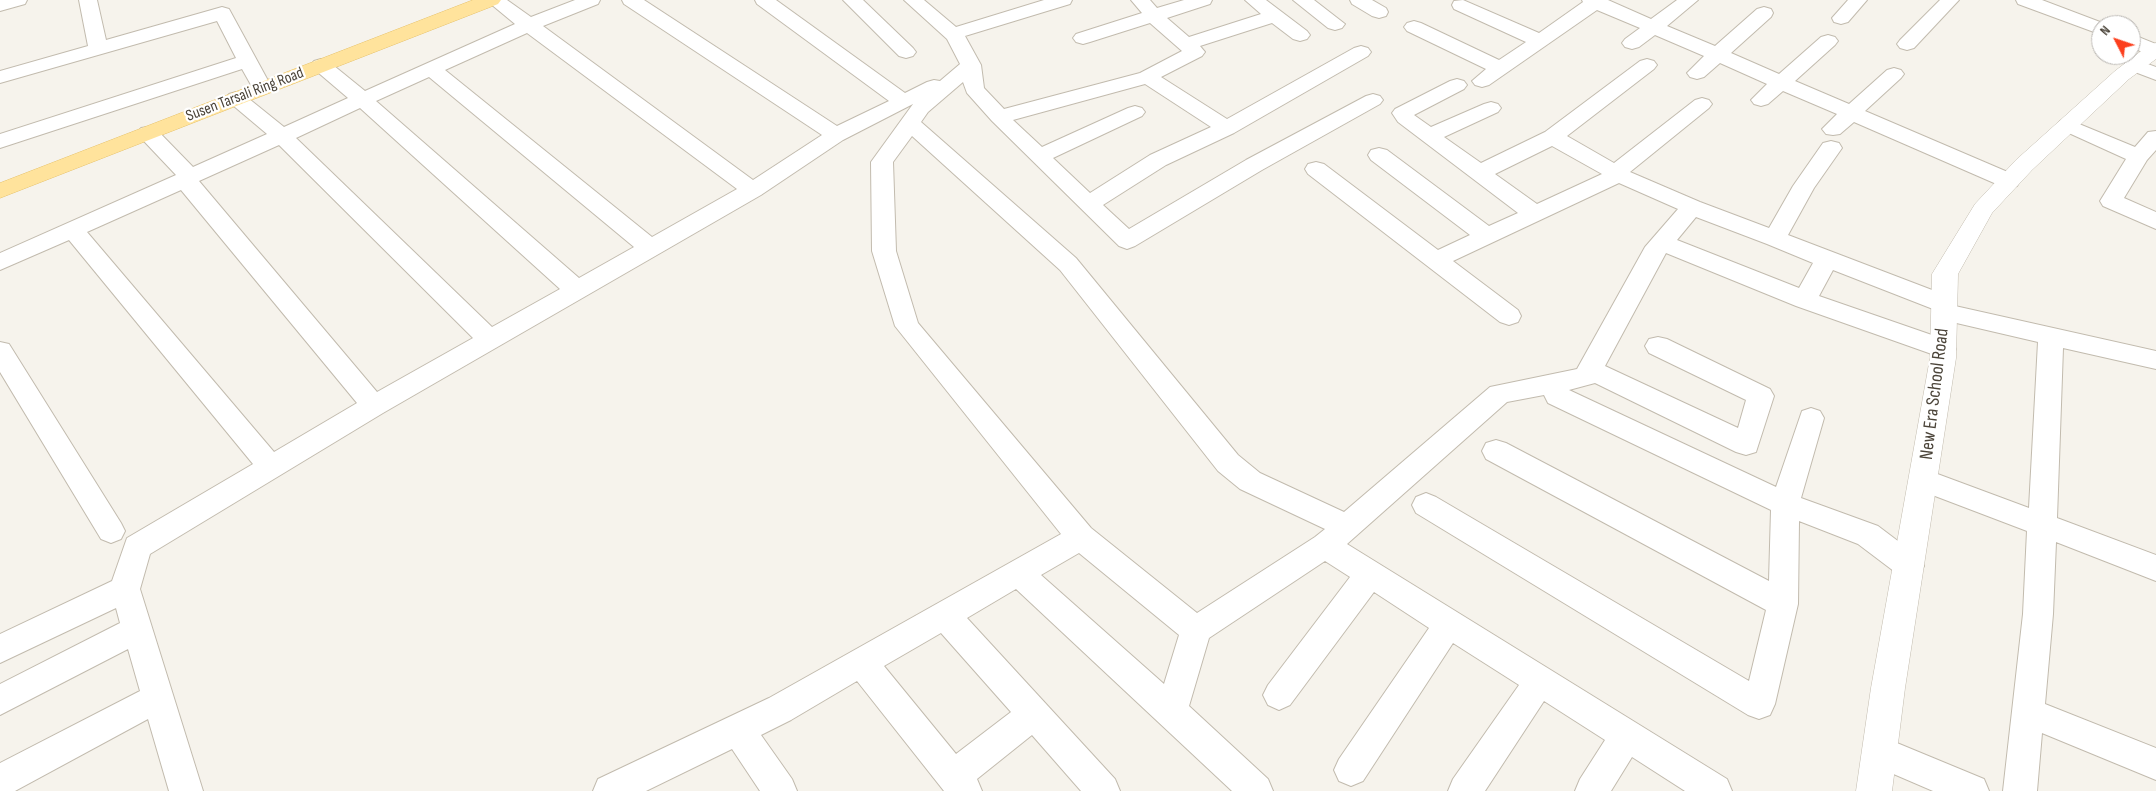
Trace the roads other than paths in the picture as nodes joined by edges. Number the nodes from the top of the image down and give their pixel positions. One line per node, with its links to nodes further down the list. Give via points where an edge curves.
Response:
1 (18, 0): 22 (street)
2 (88, 0): 43 (street)
3 (454, 0): 55 (main road, Susen Tarsali Ring Road)
4 (491, 0): 48 (main road, Susen Tarsali Ring Road)
5 (495, 0): 32 (street)
6 (591, 0): 32 (street)
7 (631, 0): 74 (street)
8 (764, 0): 67 (street)
9 (852, 0): 44 (street)
10 (913, 0): 35 (street)
11 (1063, 0): 35 (street)
12 (1140, 0): 27 (street)
13 (1203, 0): 27 (street)
14 (1254, 0): 28 (street)
15 (1302, 0): 30 (street)
16 (1359, 0): 25 (street)
17 (1689, 0): 34 (street)
18 (1858, 0): 29 (street)
19 (1950, 0): 42 (street)
20 (2025, 0): 31 (street)
21 (1595, 1): 34 (street); 38 (street)
22 (0, 5)
23 (1461, 5): 38 (street)
24 (219, 7): 43 (street); 55 (street)
25 (1379, 12)
26 (1764, 14): 46 (street)
27 (1154, 16): 37 (street); 41 (street)
28 (1276, 16): 36 (street); 41 (street)
29 (1841, 18)
30 (1335, 24)
31 (2091, 24)
32 (529, 25): 51 (street); 90 (street)
33 (1414, 27): 52 (street)
34 (1653, 27): 40 (street); 46 (street)
35 (952, 34): 49 (street)
36 (1300, 35)
37 (1083, 38)
38 (1541, 41): 52 (street)
39 (1828, 41): 59 (street)
40 (1632, 43)
41 (1185, 44): 56 (street, via 1195,52)
42 (1907, 44)
43 (98, 49): 57 (street)
44 (906, 52)
45 (1361, 52): 72 (street)
46 (1717, 55): 53 (street); 59 (street)
47 (2146, 56): 71 (street, New Era School Road)
48 (321, 65): 55 (main road, Susen Tarsali Ring Road); 62 (street)
49 (971, 65): 67 (street, via 921,108); 70 (street, via 974,89)
50 (1646, 65): 77 (street)
51 (431, 69): 62 (street); 100 (street)
52 (1502, 69): 58 (street)
53 (1697, 72)
54 (1894, 74): 69 (street)
55 (255, 75): 61 (main road, Susen Tarsali Ring Road); 80 (street); 87 (main road, Susen Tarsali Ring Road)
56 (1147, 76): 70 (street); 72 (street)
57 (0, 77)
58 (1482, 81)
59 (1782, 83): 64 (street); 69 (street)
60 (1456, 85): 76 (street, via 1402,113)
61 (236, 98): 73 (main road, Susen Tarsali Ring Road); 75 (street)
62 (363, 100): 75 (street); 104 (street)
63 (1374, 100): 92 (street, via 1254,165 1127,241)
64 (1761, 100)
65 (1702, 104): 86 (street)
66 (1491, 108): 76 (street)
67 (907, 112): 74 (street); 125 (street, via 1068,264 1233,468); 126 (street, via 882,162 884,251 907,326)
68 (1135, 112): 82 (street)
69 (1852, 113): 79 (street); 89 (street)
70 (1000, 117): 82 (street)
71 (2067, 125): 83 (street); 89 (street, New Era School Road)
72 (1227, 128): 92 (street, via 1158,160)
73 (148, 133): 88 (street); 91 (main road, Susen Tarsali Ring Road)
74 (836, 135): 90 (street)
75 (282, 136): 88 (street); 109 (street)
76 (1429, 136): 85 (street)
77 (1553, 137): 85 (street); 86 (street)
78 (2156, 137): 83 (street)
79 (1832, 138): 98 (street)
80 (0, 141)
81 (1379, 155): 97 (street)
82 (1039, 156): 92 (street)
83 (2138, 156): 95 (street, via 2111,201)
84 (1316, 169): 102 (street)
85 (1480, 173): 94 (street)
86 (1617, 174): 93 (street); 94 (street)
87 (0, 175)
88 (190, 177): 96 (street); 116 (street, via 182,183 190,185)
89 (2009, 181): 106 (street, New Era School Road, via 1983,210 1944,274)
90 (753, 190): 100 (street)
91 (0, 191)
92 (1089, 204)
93 (1692, 207): 98 (street); 99 (street)
94 (1535, 214): 97 (street)
95 (2156, 221)
96 (72, 229): 103 (street); 119 (street)
97 (1487, 236): 102 (street)
98 (1775, 239): 101 (street)
99 (1662, 243): 105 (street); 114 (street)
100 (651, 249): 104 (street)
101 (1827, 259): 105 (street); 106 (street)
102 (1436, 260): 107 (street)
103 (0, 262)
104 (578, 291): 109 (street)
105 (1805, 300): 111 (street)
106 (1944, 308): 108 (street); 111 (street, New Era School Road)
107 (1508, 316)
108 (2051, 336): 113 (street); 123 (street)
109 (491, 340): 116 (street)
110 (1658, 346): 114 (street, via 1762,396 1746,444)
111 (1943, 349): 120 (street, New Era School Road)
112 (0, 351): 124 (street)
113 (2156, 360)
114 (1590, 370): 125 (street, via 1586,377 1499,394)
115 (1557, 396): 121 (street)
116 (374, 406): 119 (street)
117 (1811, 418): 121 (street)
118 (1496, 451): 132 (street)
119 (271, 467): 131 (street, via 137,547)
120 (1924, 480): 123 (street); 127 (street, New Era School Road)
121 (1785, 504): 127 (street, via 1868,535); 132 (street)
122 (1426, 506): 132 (street, via 1759,704)
123 (2043, 525): 128 (street); 144 (street)
124 (111, 531)
125 (1336, 536): 130 (street); 136 (street)
126 (1081, 537): 129 (street); 136 (street)
127 (1909, 566): 148 (street, New Era School Road)
128 (2156, 568)
129 (1018, 573): 133 (street); 143 (street)
130 (1370, 574): 134 (street); 140 (street)
131 (125, 589): 135 (street); 137 (street)
132 (1783, 604)
133 (945, 615): 138 (street); 145 (street)
134 (1449, 624): 139 (street); 150 (street)
135 (137, 629): 141 (street); 142 (street)
136 (1196, 630): 143 (street)
137 (0, 649)
138 (862, 663): 146 (street); 152 (street)
139 (1540, 681): 147 (street); 159 (street)
140 (1279, 695)
141 (158, 698): 151 (street); 153 (street)
142 (0, 700)
143 (1171, 711): 158 (street)
144 (2028, 712): 149 (street); 163 (street)
145 (1033, 714): 152 (street); 157 (street)
146 (738, 729): 155 (street); 156 (street)
147 (1627, 734): 154 (street); 160 (street)
148 (1880, 752): 161 (street, New Era School Road); 162 (street)
149 (2156, 764)
150 (1351, 770)
151 (0, 782)
152 (960, 784)
153 (178, 788)
154 (1713, 790)
155 (610, 791)
156 (780, 791)
157 (1103, 791)
158 (1256, 791)
159 (1465, 791)
160 (1592, 791)
161 (1874, 791)
162 (1972, 791)
163 (2020, 791)

